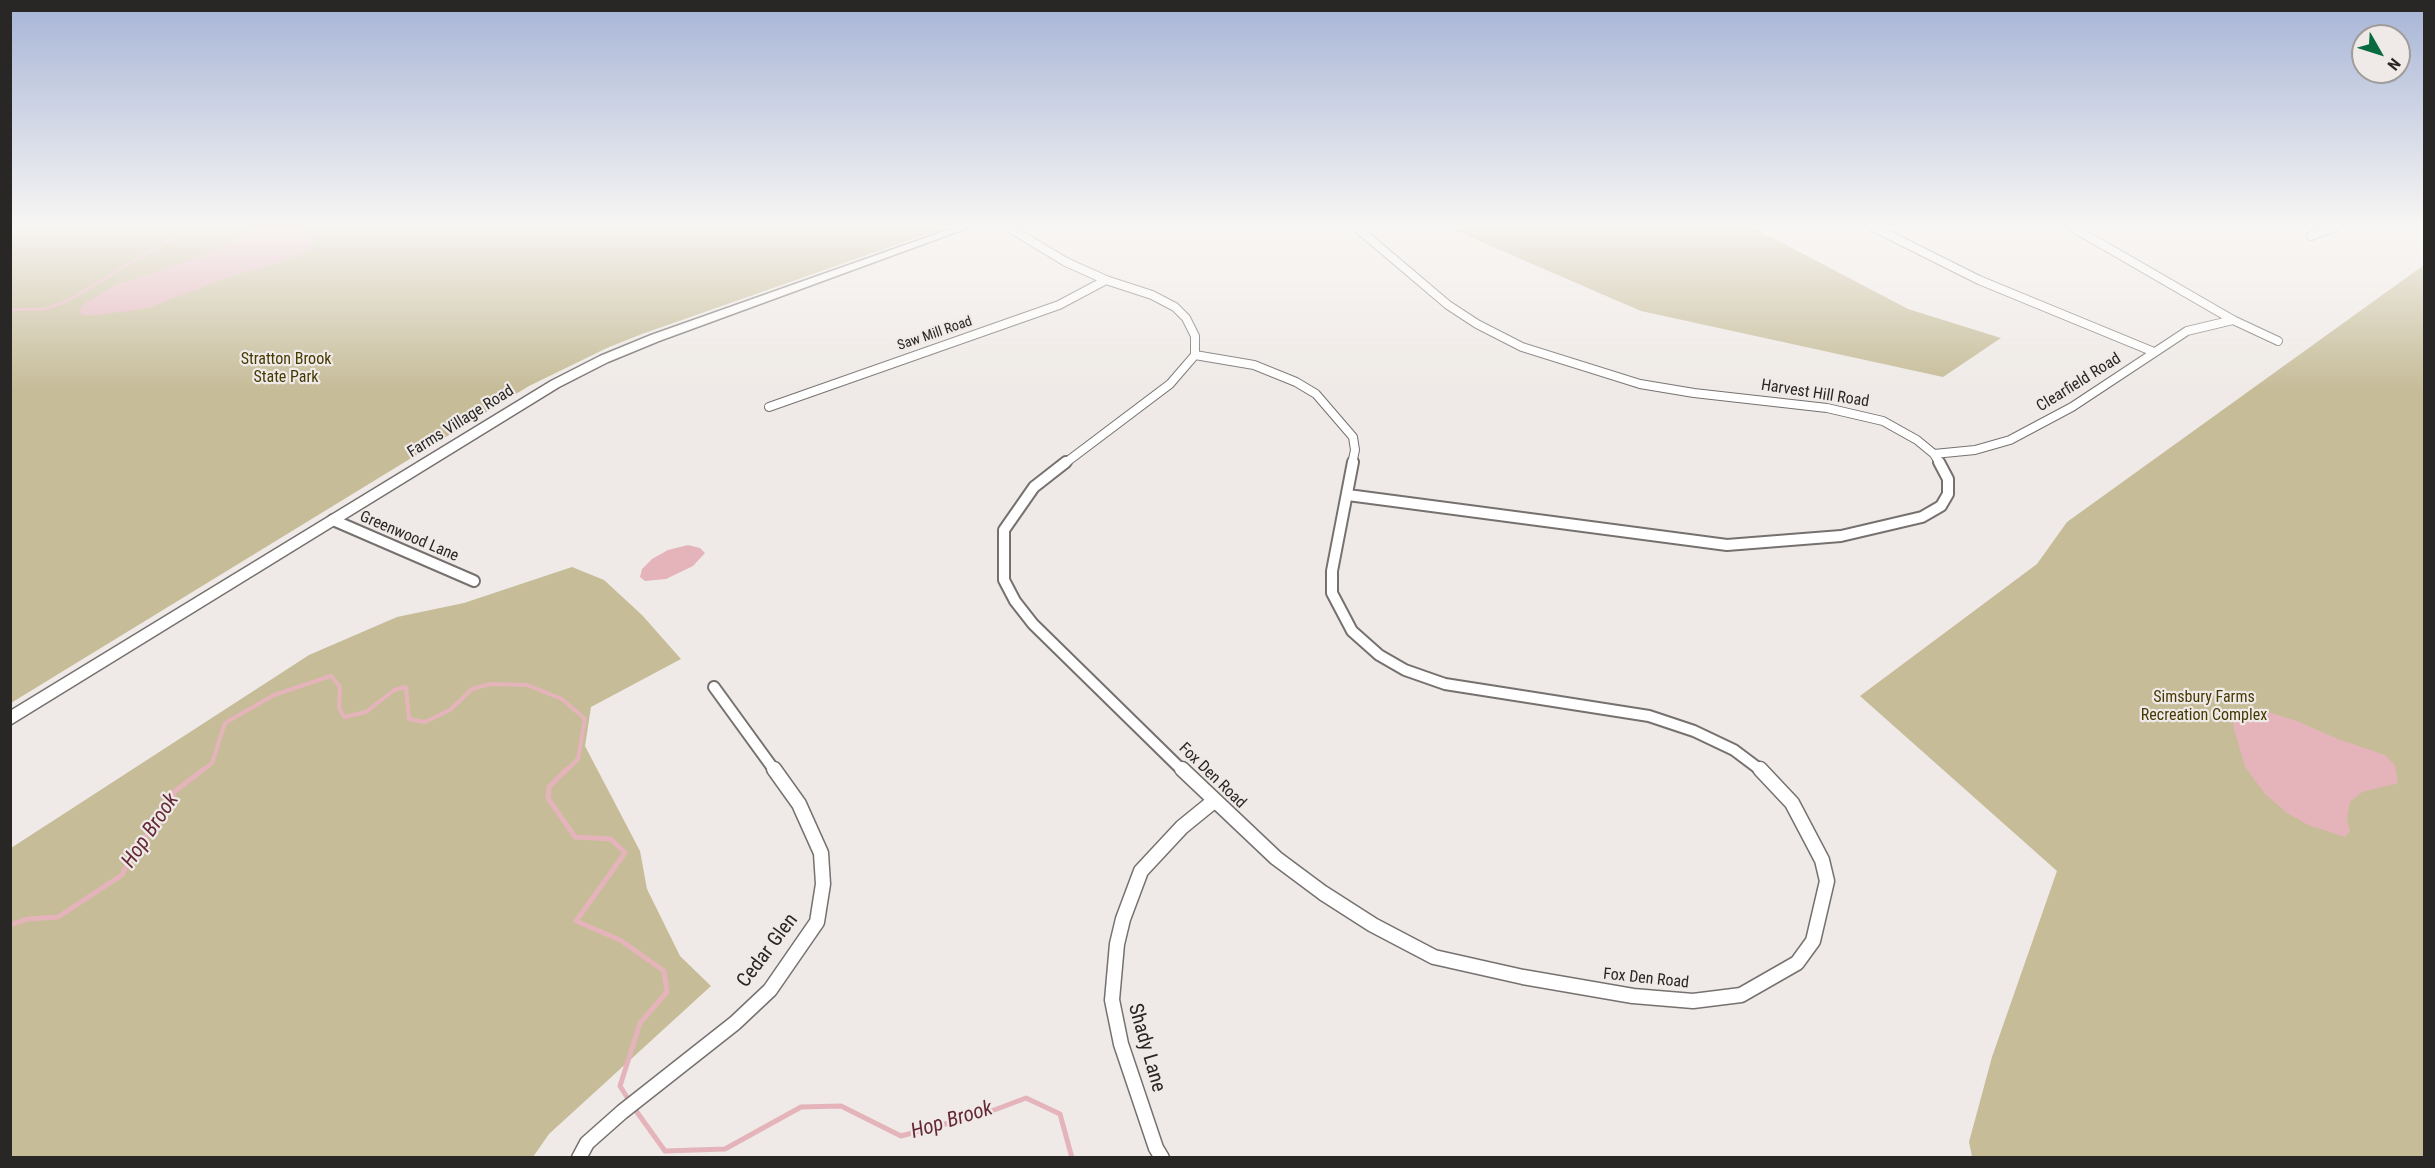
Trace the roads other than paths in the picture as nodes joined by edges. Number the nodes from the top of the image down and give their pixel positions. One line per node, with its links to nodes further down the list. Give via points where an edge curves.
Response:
1 (813, 282): 14 (main road, Farms Village Road, via 604,359 489,423)
2 (1103, 282): 11 (street, Saw Mill Road, via 1059,305)
3 (1111, 282): 10 (street, via 1175,307 1195,336)
4 (1418, 282): 12 (street, Harvest Hill Road, via 1477,324 1522,347 1573,365 1640,384 1856,413 1898,429)
5 (1983, 282): 9 (street)
6 (2166, 282): 7 (street)
7 (2233, 320): 8 (street); 9 (street, Clearfield Road, via 2187,331)
8 (2278, 341)
9 (2154, 352): 12 (street, Clearfield Road, via 2072,407 2010,440 1975,450)
10 (1195, 355): 13 (street, Fox Den Road, via 1254,365 1316,394 1353,437 1355,450); 18 (street, Fox Den Road, via 1162,391 1034,487 1004,530 1003,553 1005,580 1033,624)
11 (770, 407)
12 (1934, 454): 13 (street, Harvest Hill Road, via 1948,479 1947,494 1941,506 1922,517 1841,536 1760,543 1705,543)
13 (1348, 495): 18 (street, Fox Den Road, via 1332,571 1332,593 1352,631 1379,656 1404,670 1445,684 1649,716 1734,750 1764,772 1792,804 1822,860 1827,881 1814,941 1797,963 1741,995 1693,1001 1633,996 1434,957 1323,893 1276,858)
14 (333, 520): 15 (street, Greenwood Lane); 17 (main road, Farms Village Road)
15 (474, 581)
16 (714, 687): 19 (street, Cedar Glen, via 799,804 821,852 823,884 816,922 770,990 735,1023 622,1112 587,1143)
17 (10, 719)
18 (1214, 801): 20 (street, Shady Lane, via 1182,827 1141,871 1118,944 1112,1000 1121,1044)
19 (579, 1158)
20 (1162, 1158)

